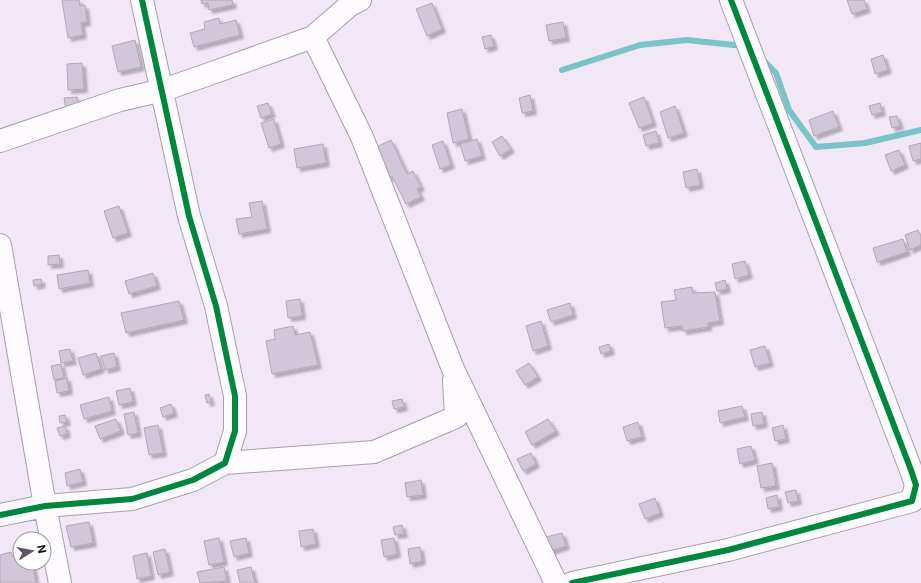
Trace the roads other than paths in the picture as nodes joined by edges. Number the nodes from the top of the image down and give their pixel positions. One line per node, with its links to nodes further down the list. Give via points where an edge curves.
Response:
1 (142, 0): 5 (street)
2 (731, 0): 15 (street, via 911,470 916,485 912,501 728,550)
3 (353, 2): 4 (street)
4 (313, 37): 5 (street); 9 (street, via 362,137)
5 (163, 90): 6 (street, via 120,100); 10 (street, via 189,216 216,306 236,396 235,431)
6 (0, 141)
7 (0, 245): 8 (street)
8 (7, 331): 11 (street)
9 (453, 369): 10 (street, via 456,417 374,452); 14 (street)
10 (225, 463): 11 (street, via 193,480 132,498)
11 (44, 506): 12 (street); 13 (street)
12 (0, 515)
13 (60, 583)
14 (556, 583)
15 (572, 583)

